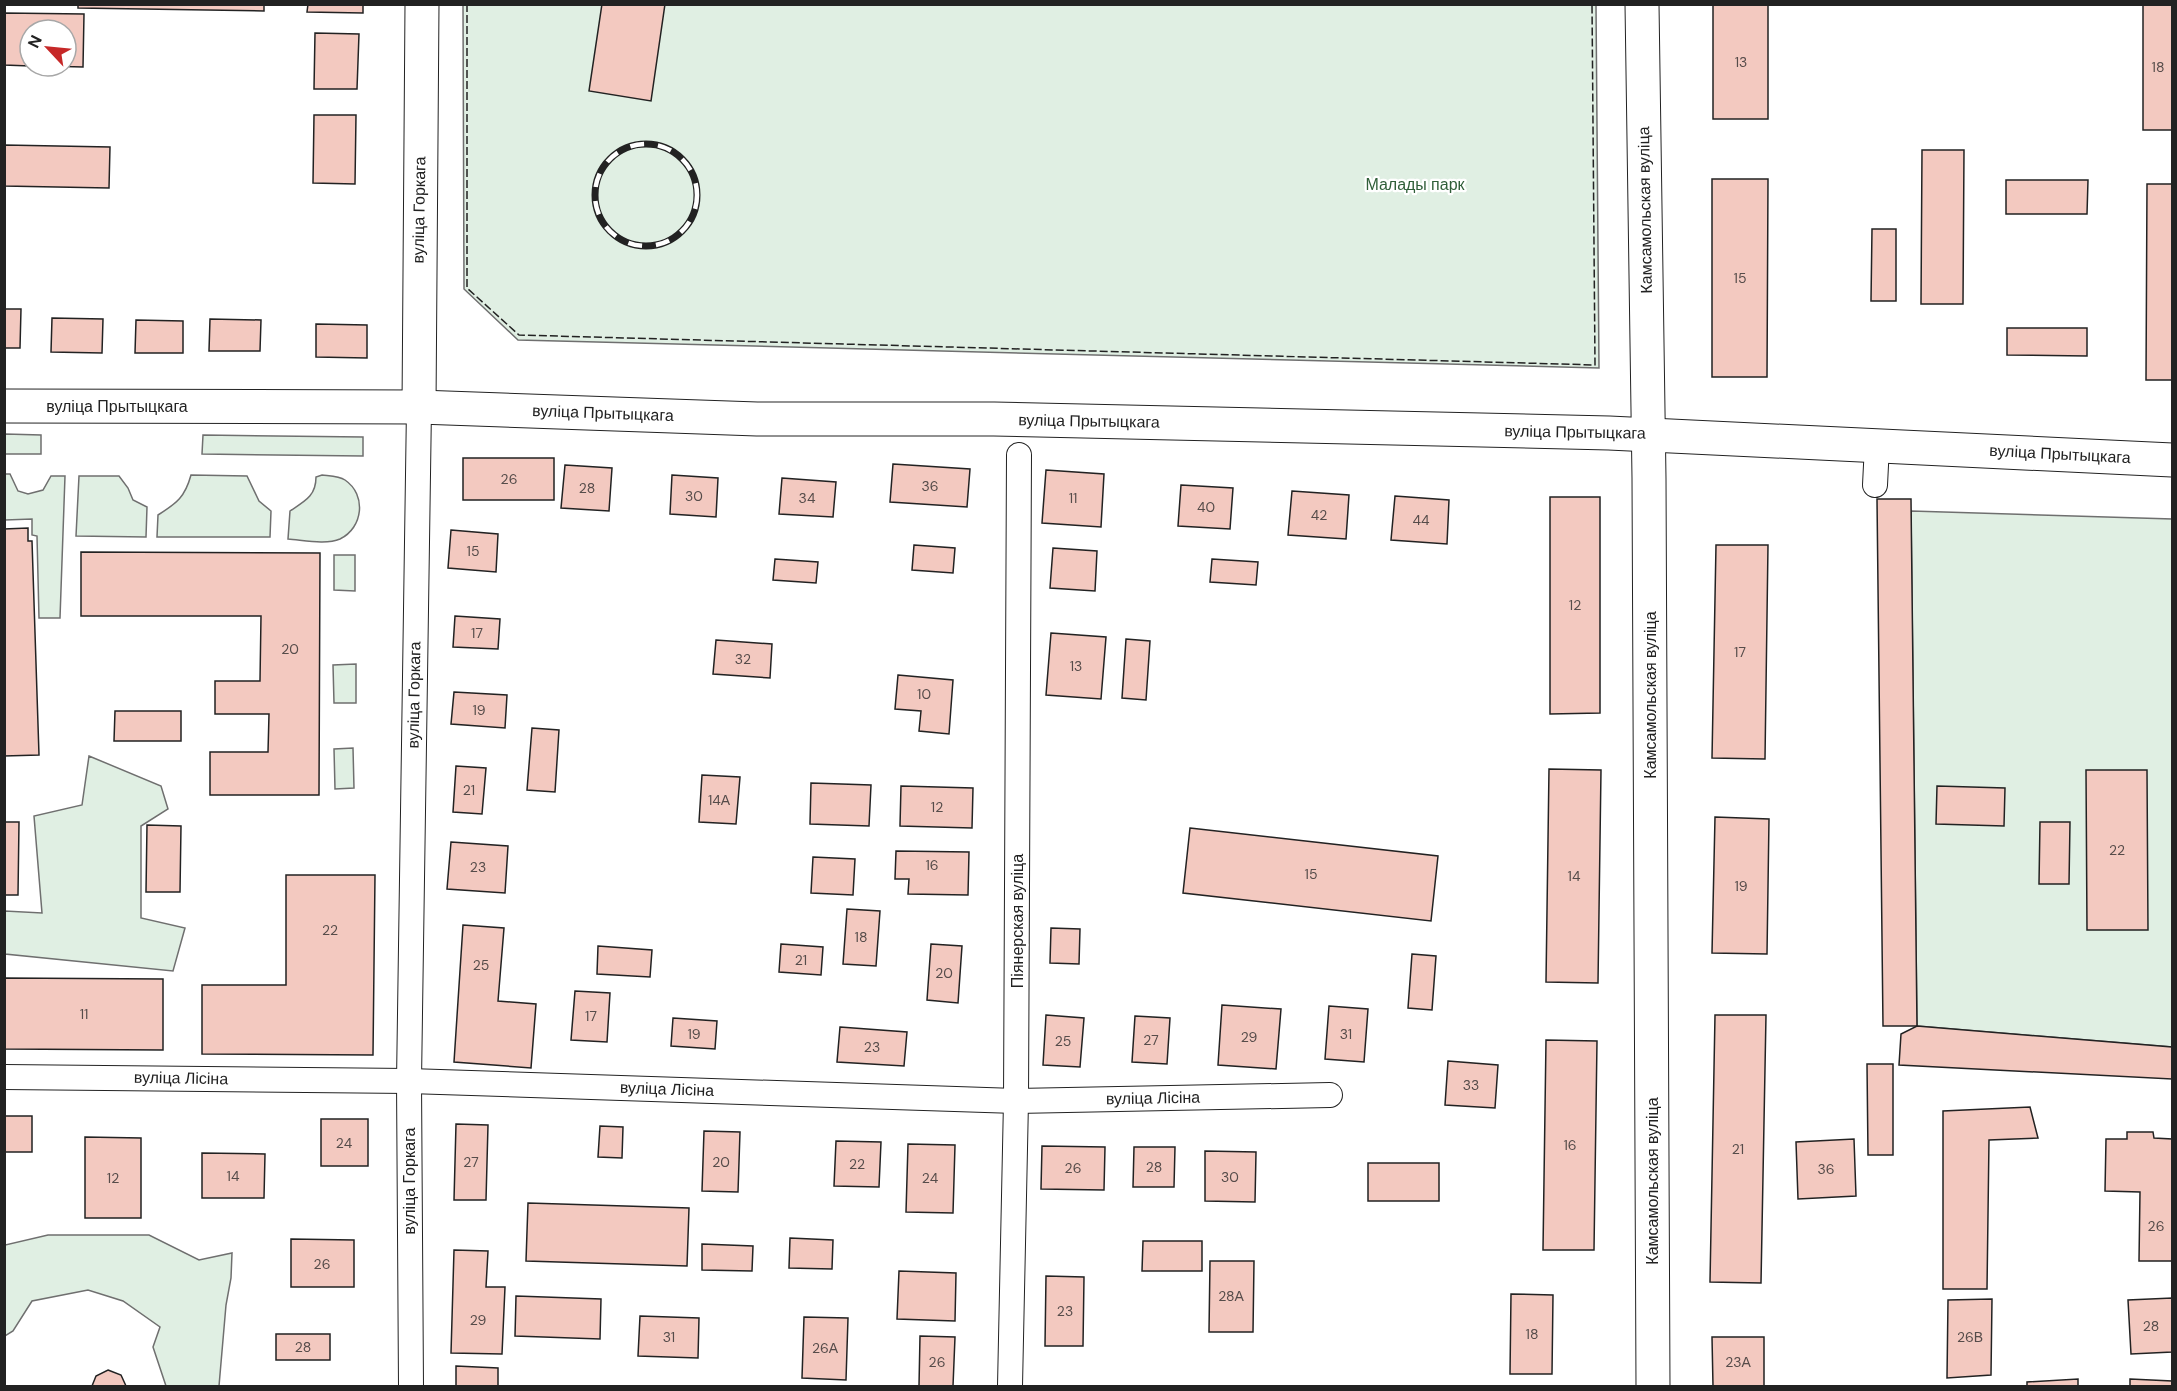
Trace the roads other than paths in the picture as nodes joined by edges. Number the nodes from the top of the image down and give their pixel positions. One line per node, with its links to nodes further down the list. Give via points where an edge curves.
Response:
1 (422, 4): 4 (main road, вуліца Горкага)
2 (1642, 4): 5 (main road, Камсамольская вуліца)
3 (4, 406): 4 (main road, вуліца Прытыцкага)
4 (419, 407): 5 (main road, вуліца Прытыцкага, via 757,419 994,419); 11 (street, вуліца Горкага)
5 (1648, 434): 6 (main road, вуліца Прытыцкага); 16 (main road, Камсамольская вуліца)
6 (1876, 445): 8 (main road, вуліца Прытыцкага); 9 (street)
7 (1018, 455): 13 (street, Піянерская вуліца)
8 (2172, 460)
9 (1875, 486)
10 (4, 1077): 11 (street, вуліца Лісіна)
11 (409, 1081): 13 (street, вуліца Лісіна); 14 (street, вуліца Горкага)
12 (1330, 1095): 13 (street, вуліца Лісіна)
13 (1016, 1101): 15 (street, Піянерская вуліца)
14 (411, 1386)
15 (1010, 1386)
16 (1653, 1386)

